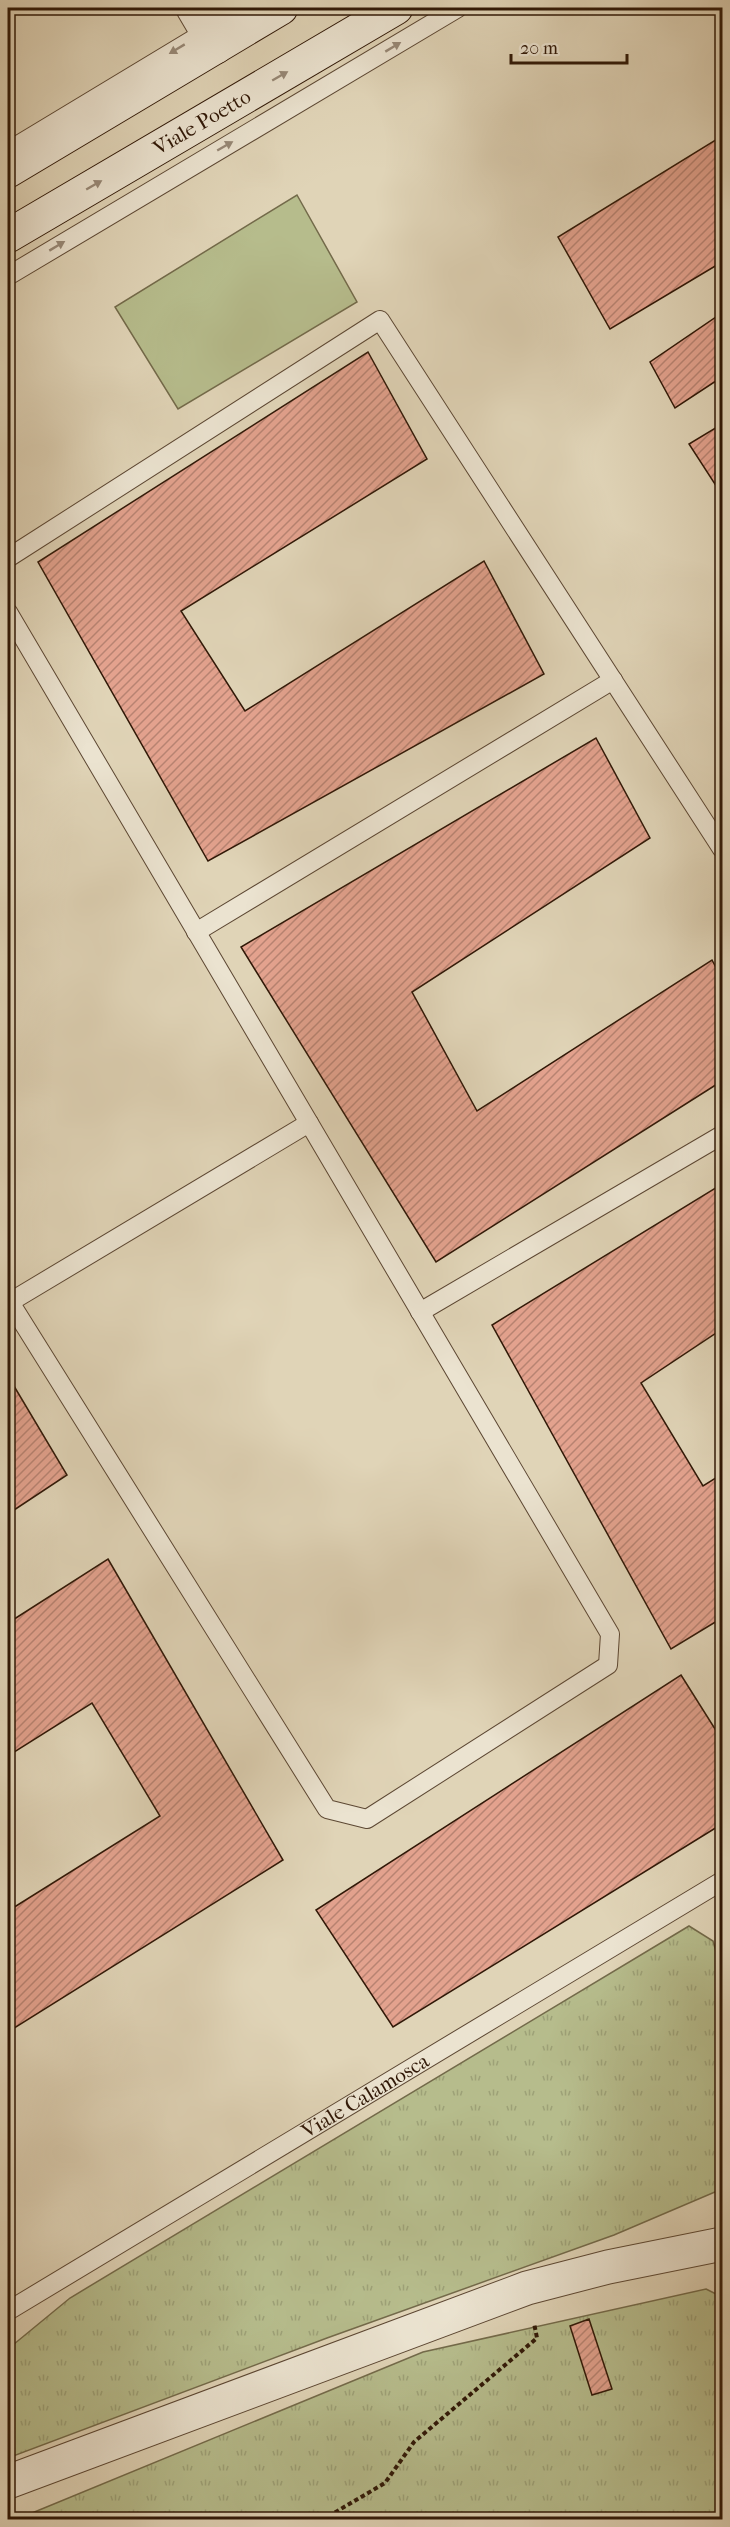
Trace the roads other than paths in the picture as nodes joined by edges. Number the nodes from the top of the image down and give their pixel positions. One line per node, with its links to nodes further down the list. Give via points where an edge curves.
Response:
1 (245, 8): 5 (lane)
2 (281, 8): 5 (main road)
3 (396, 8): 8 (main road, Viale Poetto, one-way to 3)
4 (458, 8): 9 (lane, one-way to 4)
5 (205, 28): 6 (lane, one-way to 6); 7 (main road)
6 (8, 151)
7 (8, 171)
8 (8, 236)
9 (8, 276)
10 (8, 558): 12 (lane, via 380,320)
11 (8, 612): 14 (lane)
12 (613, 680): 13 (lane); 14 (lane)
13 (723, 849)
14 (196, 932): 15 (lane)
15 (309, 1123): 17 (lane); 18 (lane)
16 (723, 1135): 18 (lane)
17 (9, 1300): 18 (lane, via 327,1809 368,1819 608,1665 610,1634)
18 (420, 1312)
19 (723, 1881): 21 (lane, Viale Calamosca)
20 (723, 2244): 22 (main road, via 527,2288)
21 (8, 2311)
22 (8, 2482)

